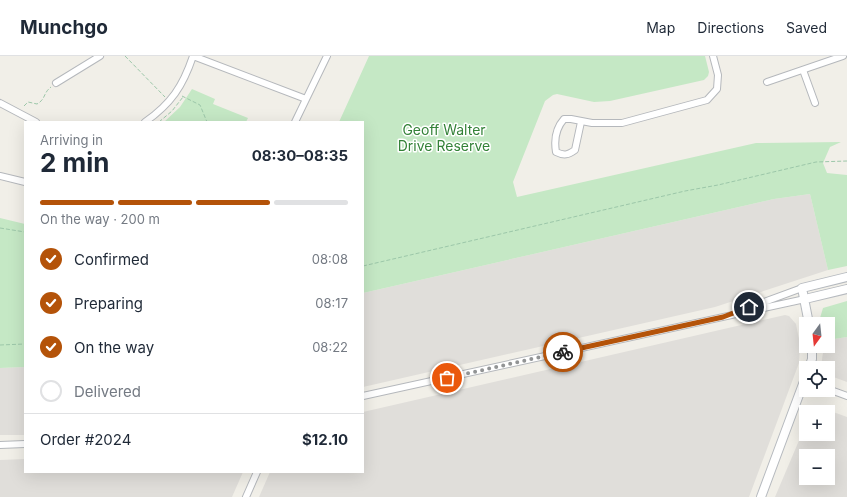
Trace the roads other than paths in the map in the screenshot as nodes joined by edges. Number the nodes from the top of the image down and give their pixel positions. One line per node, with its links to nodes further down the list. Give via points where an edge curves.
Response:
1 (100, 56): 8 (street)
2 (193, 56): 9 (street); 13 (street, via 176,93 158,113)
3 (327, 56): 9 (street)
4 (713, 56): 15 (street, via 718,75 717,90 707,100 622,123)
5 (843, 56): 6 (street)
6 (803, 70): 7 (street); 11 (street)
7 (767, 82)
8 (56, 83)
9 (306, 99): 14 (street)
10 (0, 103): 12 (street)
11 (815, 103)
12 (34, 121)
13 (146, 121)
14 (295, 121)
15 (581, 122): 15 (street, via 576,150 562,155 556,152 554,143 559,125 564,119)
16 (0, 176): 17 (street)
17 (24, 182)
18 (847, 277): 19 (main road)
19 (802, 288): 21 (main road); 22 (street)
20 (847, 289): 21 (main road)
21 (805, 299): 22 (street); 23 (main road)
22 (723, 317): 25 (street)
23 (808, 317)
24 (835, 392): 26 (street)
25 (364, 396)
26 (847, 396)
27 (799, 397): 32 (main road)
28 (24, 444): 29 (street)
29 (0, 445)
30 (257, 473): 31 (street)
31 (246, 497)
32 (761, 497)

